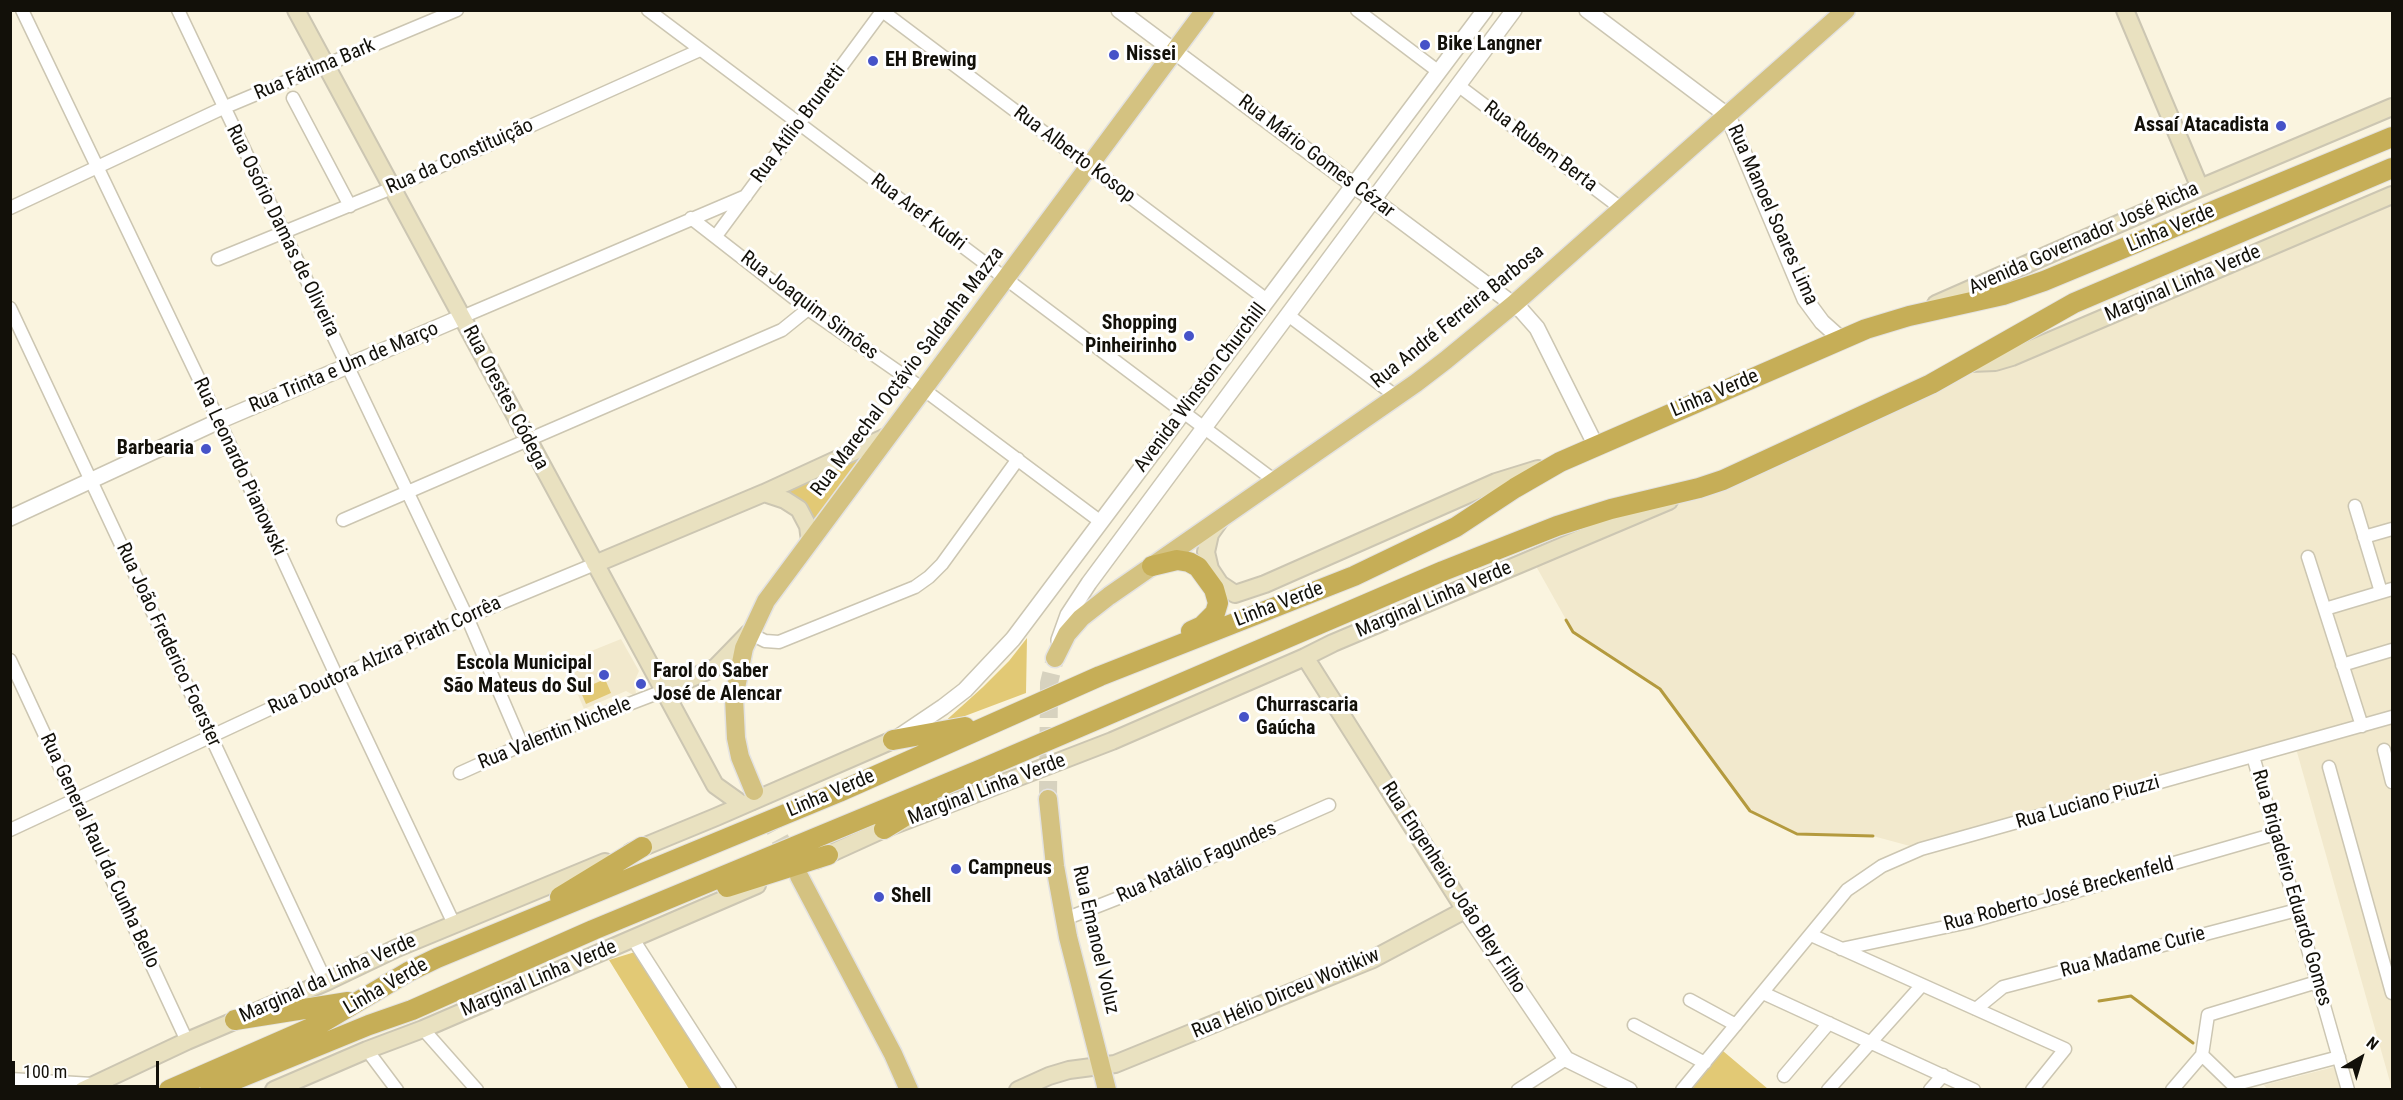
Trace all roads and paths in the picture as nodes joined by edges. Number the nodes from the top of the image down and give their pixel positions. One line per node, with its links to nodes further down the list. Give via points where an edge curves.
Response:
1 (22, 10): 27 (street, Rua Leonardo Pianowski)
2 (178, 10): 22 (street, Rua Osório Damas de Oliveira)
3 (296, 10): 17 (main road, Rua Orestes Códega)
4 (457, 10): 17 (street, Rua Fátima Bark)
5 (648, 10): 15 (street, Rua Aref Kudri)
6 (1119, 10): 16 (street, Rua Mário Gomes Cézar)
7 (1205, 10): 16 (main road, Rua Marechal Octávio Saldanha Mazza)
8 (1357, 10): 18 (street)
9 (1485, 10): 18 (street, Avenida Winston Churchill)
10 (1515, 10): 19 (street, Avenida Winston Churchill)
11 (1587, 10): 23 (street)
12 (2125, 10): 31 (main road)
13 (882, 11): 24 (street, Rua Atílio Brunetti); 26 (street, Rua Alberto Kosop)
14 (1836, 14): 23 (main road, Rua André Ferreira Barbosa)
15 (700, 50): 24 (street, Rua Aref Kudri); 30 (street, Rua da Constituição)
16 (1174, 52): 26 (main road, Rua Marechal Octávio Saldanha Mazza); 29 (street, Rua Mário Gomes Cézar)
17 (326, 66): 22 (street, Rua Fátima Bark); 30 (main road, Rua Orestes Códega)
18 (1439, 72): 29 (street, Avenida Winston Churchill)
19 (1459, 86): 34 (street, Avenida Winston Churchill); 37 (street, Rua Rubem Berta)
20 (293, 98): 35 (street)
21 (2392, 107): 31 (main road, Avenida Governador José Richa)
22 (223, 108): 27 (street, Rua Fátima Bark); 39 (street, Rua Osório Damas de Oliveira)
23 (1728, 116): 37 (main road, Rua André Ferreira Barbosa); 50 (street, Rua Manoel Soares Lima, via 1805,299)
24 (799, 124): 33 (street, Rua Atílio Brunetti); 42 (street, Rua Aref Kudri)
25 (2392, 137): 48 (highway, Linha Verde, via 2044,281 2003,295)
26 (1089, 166): 42 (main road, Rua Marechal Octávio Saldanha Mazza); 43 (street, Rua Alberto Kosop)
27 (97, 168): 36 (street, Rua Fátima Bark); 56 (street, Rua Leonardo Pianowski)
28 (2392, 168): 51 (highway, Linha Verde, via 2074,303)
29 (1354, 186): 34 (street, Rua Mário Gomes Cézar); 43 (street, Avenida Winston Churchill)
30 (392, 188): 35 (street, Rua da Constituição); 49 (main road, Rua Orestes Códega)
31 (2200, 188): 48 (main road, Avenida Governador José Richa)
32 (2392, 195): 51 (main road, Marginal Linha Verde, via 2012,357)
33 (746, 196): 38 (street, Rua Trinta e Um de Março); 40 (street, Rua Atílio Brunetti)
34 (1373, 200): 44 (street, Rua Mário Gomes Cézar); 47 (street, Avenida Winston Churchill)
35 (350, 206): 39 (street, Rua da Constituição)
36 (10, 208)
37 (1622, 209): 44 (main road, Rua André Ferreira Barbosa)
38 (691, 218): 40 (street, Rua Joaquim Simões); 49 (street, Rua Trinta e Um de Março)
39 (283, 234): 41 (street, Rua da Constituição); 52 (street, Rua Osório Damas de Oliveira)
40 (716, 237): 46 (street, Rua Joaquim Simões)
41 (218, 259)
42 (1005, 278): 53 (main road, Rua Marechal Octávio Saldanha Mazza); 55 (street, Rua Aref Kudri)
43 (1267, 300): 55 (street, Avenida Winston Churchill)
44 (1514, 304): 54 (main road, Rua André Ferreira Barbosa); 60 (street, Rua Mário Gomes Cézar, via 1537,328)
45 (10, 308): 63 (street, Rua João Frederico Foerster)
46 (808, 309): 53 (street, Rua Joaquim Simões); 59 (street, via 782,330)
47 (1288, 315): 54 (street); 57 (street, Avenida Winston Churchill)
48 (1909, 316): 50 (highway, Linha Verde)
49 (462, 318): 52 (street, Rua Trinta e Um de Março); 59 (main road, Rua Orestes Códega)
50 (1842, 340): 60 (highway, Linha Verde)
51 (1971, 363): 65 (highway, Linha Verde)
52 (348, 366): 56 (street, Rua Trinta e Um de Março); 66 (street, Rua Osório Damas de Oliveira)
53 (923, 389): 58 (main road, Rua Marechal Octávio Saldanha Mazza); 61 (street, Rua Joaquim Simões)
54 (1397, 397): 64 (main road, Rua André Ferreira Barbosa)
55 (1184, 412): 57 (street, Rua Aref Kudri); 72 (street, Avenida Winston Churchill)
56 (219, 421): 63 (street, Rua Trinta e Um de Março); 90 (street, Rua Leonardo Pianowski)
57 (1205, 428): 64 (street, Rua Aref Kudri); 85 (street, Avenida Winston Churchill, via 1077,600)
58 (888, 436): 67 (main road, Rua Doutora Alzira Pirath Corrêa); 75 (main road, Rua Marechal Octávio Saldanha Mazza)
59 (528, 441): 66 (street); 77 (main road, Rua Orestes Códega)
60 (1596, 446): 62 (highway, Linha Verde)
61 (1018, 459): 72 (street, Rua Joaquim Simões); 82 (street, via 942,564 915,587 779,642)
62 (1560, 462): 70 (main road, via 1496,482 1235,594 1220,584 1210,569 1206,552 1210,534); 89 (highway, Linha Verde, via 1456,527 1354,576)
63 (91, 480): 69 (street, Rua Trinta e Um de Março); 96 (street, Rua João Frederico Foerster)
64 (1275, 481): 70 (main road, Rua André Ferreira Barbosa)
65 (1699, 489): 84 (main road, Marginal Linha Verde); 102 (highway, Linha Verde, via 1557,526)
66 (408, 493): 71 (street); 81 (street, Rua Osório Damas de Oliveira)
67 (764, 493): 75 (main road, via 798,509 808,526); 77 (main road, Rua Doutora Alzira Pirath Corrêa)
68 (2355, 506): 74 (street)
69 (10, 518)
70 (1220, 519): 78 (main road, Rua André Ferreira Barbosa)
71 (343, 520)
72 (1101, 522): 97 (street, Avenida Winston Churchill, via 984,672 943,707)
73 (2392, 529): 74 (street)
74 (2364, 537): 79 (street)
75 (810, 541): 82 (main road, Rua Marechal Octávio Saldanha Mazza, via 775,587)
76 (2308, 557): 80 (street)
77 (595, 564): 81 (street, Rua Doutora Alzira Pirath Corrêa); 92 (main road, Rua Orestes Códega)
78 (1152, 566): 85 (main road, Rua André Ferreira Barbosa, via 1081,618 1067,634); 89 (highway, via 1177,560 1198,567 1214,589 1218,603 1215,614 1202,626 1113,665)
79 (2387, 591): 80 (street)
80 (2325, 609): 87 (street)
81 (467, 617): 90 (street, Rua Doutora Alzira Pirath Corrêa); 98 (street, Rua Osório Damas de Oliveira)
82 (749, 633): 88 (main road, Rua Valentin Nichele); 91 (main road, Rua Marechal Octávio Saldanha Mazza)
83 (2392, 650): 87 (street)
84 (1305, 657): 111 (main road, Marginal Linha Verde, via 1112,741); 117 (main road, Rua Engenheiro João Bley Filho)
85 (1055, 658)
86 (10, 660): 108 (street, Rua General Raul da Cunha Bello)
87 (2342, 665): 95 (street)
88 (716, 667): 91 (main road); 92 (main road, Rua Valentin Nichele)
89 (1100, 676): 94 (highway, Linha Verde)
90 (337, 677): 96 (street, Rua Doutora Alzira Pirath Corrêa); 120 (street, Rua Leonardo Pianowski)
91 (736, 680): 106 (main road, Rua Marechal Octávio Saldanha Mazza, via 736,738)
92 (663, 691): 98 (street, Rua Valentin Nichele); 105 (main road, Rua Orestes Códega)
93 (2392, 717): 95 (street, Rua Luciano Piuzzi)
94 (994, 721): 97 (highway); 124 (highway, Linha Verde, via 839,792)
95 (2362, 726): 100 (street, Rua Luciano Piuzzi)
96 (211, 736): 108 (street, Rua Doutora Alzira Pirath Corrêa); 127 (street, Rua João Frederico Foerster)
97 (893, 740): 106 (main road)
98 (522, 745): 103 (street, Rua Valentin Nichele)
99 (2384, 750): 104 (street)
100 (2253, 756): 113 (street, Rua Brigadeiro Eduardo Gomes); 122 (street, Rua Luciano Piuzzi, via 1921,849 1882,866 1847,890)
101 (2329, 767): 126 (street)
102 (977, 771): 111 (highway); 121 (highway, Linha Verde)
103 (460, 773)
104 (2392, 782)
105 (715, 785): 106 (main road, Rua Orestes Códega); 110 (main road, Rua Orestes Códega)
106 (749, 798): 110 (main road)
107 (1048, 799): 119 (main road, Rua Emanoel Voluz)
108 (75, 800): 112 (street, Rua Doutora Alzira Pirath Corrêa); 140 (street, Rua General Raul da Cunha Bello)
109 (1329, 805): 119 (street, Rua Natálio Fagundes)
110 (716, 817): 114 (main road)
111 (884, 829): 115 (main road, Marginal Linha Verde)
112 (10, 830)
113 (2275, 834): 118 (street, Rua Brigadeiro Eduardo Gomes); 125 (street, Rua Roberto José Breckenfeld, via 1969,922)
114 (642, 847): 120 (main road, Marginal da Linha Verde); 124 (highway, via 560,897 508,920)
115 (828, 855): 121 (highway); 123 (main road, Marginal Linha Verde)
116 (799, 876): 159 (main road)
117 (1465, 910): 145 (street, Rua Engenheiro João Bley Filho); 147 (main road, Rua Hélio Dirceu Woitikiw, via 1373,959)
118 (2297, 910): 128 (street, Rua Brigadeiro Eduardo Gomes); 134 (street, Rua Madame Curie, via 2003,987)
119 (1065, 919): 147 (main road, Rua Emanoel Voluz)
120 (454, 924): 127 (main road, Marginal da Linha Verde)
121 (593, 930): 155 (highway, Linha Verde, via 412,1010)
122 (1810, 935): 125 (street); 131 (street, Rua Luciano Piuzzi)
123 (633, 939): 139 (main road, Marginal Linha Verde); 158 (street)
124 (481, 940): 132 (highway, Linha Verde, via 408,972)
125 (1841, 949): 129 (street)
126 (2389, 968): 130 (street)
127 (326, 982): 135 (main road, Marginal da Linha Verde)
128 (2317, 982): 143 (street, via 2208,1015); 144 (street, Rua Brigadeiro Eduardo Gomes)
129 (1922, 985): 134 (street); 141 (street)
130 (2392, 990)
131 (1763, 993): 136 (street); 138 (street, Rua Luciano Piuzzi)
132 (363, 1000): 135 (highway); 154 (highway, Linha Verde, via 320,1024)
133 (1690, 1000): 138 (street)
134 (1976, 1009): 168 (street, via 2066,1049)
135 (235, 1020): 140 (main road, Marginal da Linha Verde)
136 (1829, 1023): 141 (street); 149 (street)
137 (1634, 1025): 146 (street)
138 (1736, 1025): 146 (street, Rua Luciano Piuzzi)
139 (423, 1029): 142 (main road, Marginal Linha Verde); 157 (street)
140 (188, 1041): 151 (main road, Marginal da Linha Verde)
141 (1871, 1042): 148 (street); 165 (street)
142 (367, 1050): 153 (main road, Marginal Linha Verde); 156 (street)
143 (2202, 1055): 152 (street); 169 (street)
144 (2339, 1057): 152 (street); 170 (street, Rua Brigadeiro Eduardo Gomes)
145 (1566, 1059): 162 (street); 163 (street)
146 (1705, 1063): 164 (street, Rua Luciano Piuzzi)
147 (1102, 1067): 160 (main road, Rua Hélio Dirceu Woitikiw, via 1069,1070); 161 (main road, Rua Emanoel Voluz)
148 (1943, 1075): 166 (street); 167 (street)
149 (1784, 1076)
150 (10, 1078): 151 (street)
151 (87, 1087)
152 (2234, 1087)
153 (283, 1088)
154 (169, 1089)
155 (210, 1089)
156 (398, 1089)
157 (477, 1089)
158 (730, 1089)
159 (909, 1089)
160 (1018, 1089)
161 (1107, 1089)
162 (1518, 1089)
163 (1629, 1089)
164 (1682, 1089)
165 (1828, 1089)
166 (1930, 1089)
167 (1974, 1089)
168 (2032, 1089)
169 (2172, 1089)
170 (2348, 1089)

